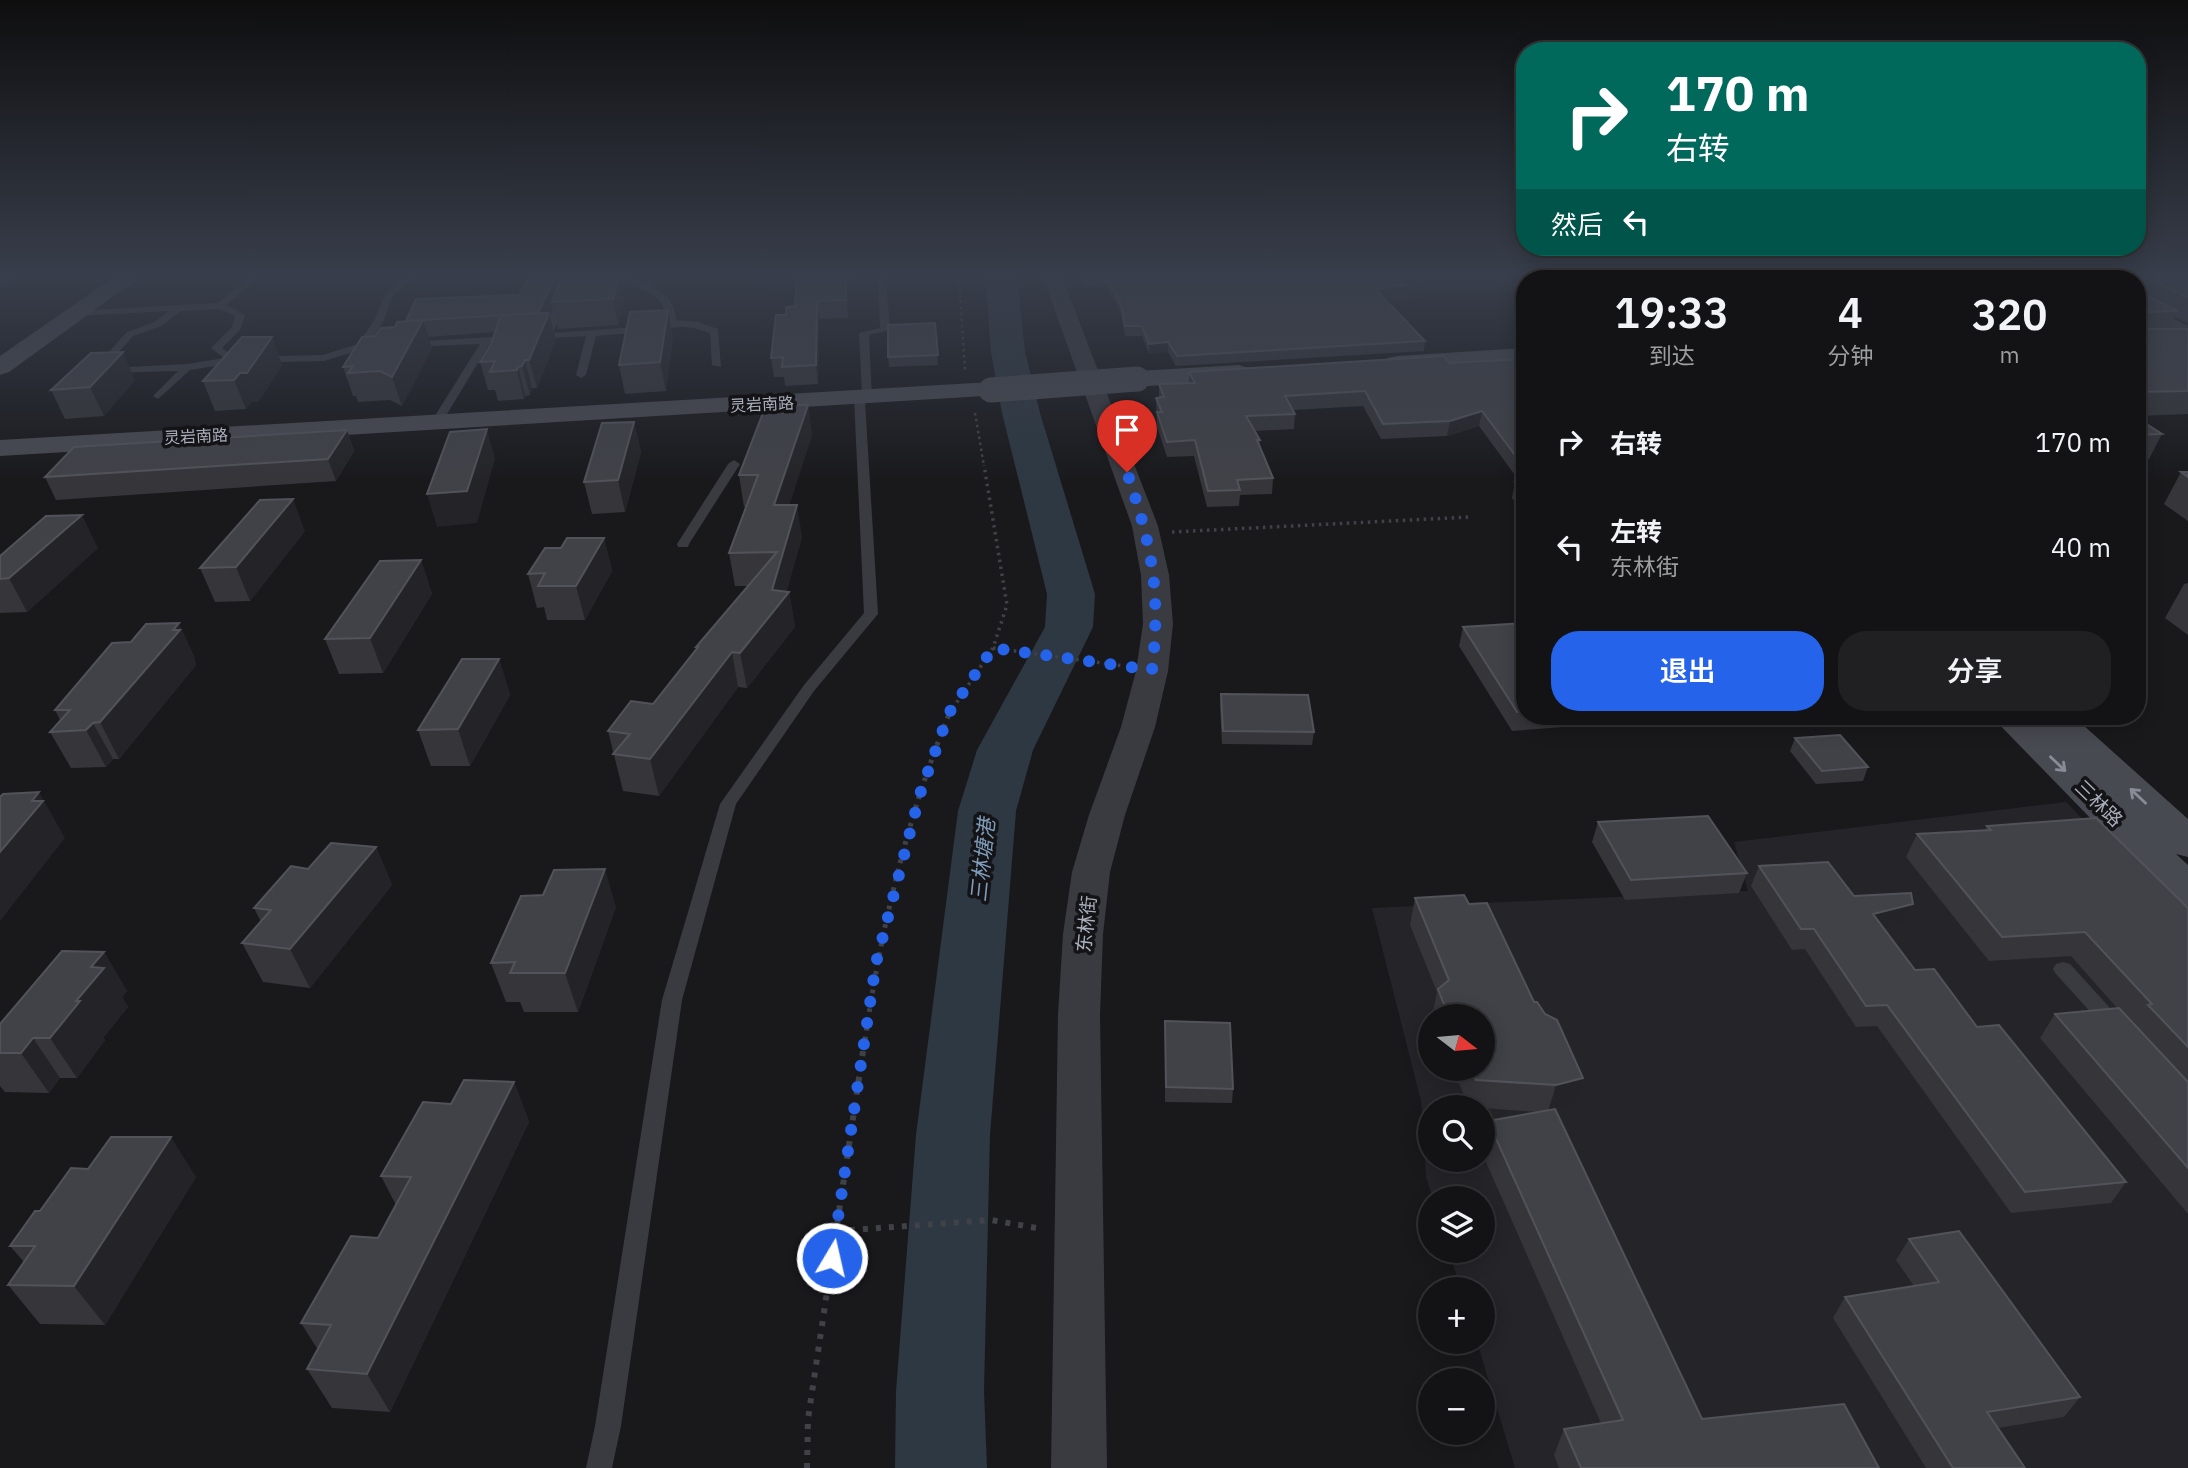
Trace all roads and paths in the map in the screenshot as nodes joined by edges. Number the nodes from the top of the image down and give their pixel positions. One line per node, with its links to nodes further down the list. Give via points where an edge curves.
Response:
1 (31, 346): 16 (street)
2 (119, 346): 17 (lane, via 95,372)
3 (219, 346): 13 (lane, via 216,348)
4 (362, 346): 5 (lane); 13 (lane, via 324,358)
5 (375, 346)
6 (483, 346): 24 (lane)
7 (589, 346): 20 (lane)
8 (715, 346): 14 (lane)
9 (864, 346): 22 (lane)
10 (963, 346): 19 (path, via 965,373)
11 (1078, 346): 28 (street, 东林街)
12 (1516, 356): 15 (street)
13 (233, 360): 17 (lane)
14 (716, 365)
15 (1372, 365)
16 (0, 367)
17 (187, 367): 21 (lane)
18 (1262, 372): 22 (street, 灵岩南路, bridge)
19 (956, 373)
20 (581, 375)
21 (158, 396)
22 (863, 398): 24 (street, 灵岩南路); 40 (lane, via 871,614 809,688 729,804 672,1000)
23 (964, 413): 30 (path, via 975,412 1007,605)
24 (437, 422): 25 (street, 灵岩南路)
25 (0, 448)
26 (734, 464): 29 (lane)
27 (1470, 517): 28 (path)
28 (1147, 533): 31 (street, 东林街, via 1158,624)
29 (683, 544)
30 (993, 648): 31 (path); 38 (path, via 949,713 920,794 876,963)
31 (1152, 670): 39 (street, 东林街, via 1091,872 1079,1015)
32 (2019, 725): 35 (street, 三林路, one-way to 35)
33 (2062, 725): 34 (street, 三林路, one-way to 33)
34 (2188, 843)
35 (2188, 891)
36 (2063, 969): 37 (lane)
37 (2126, 1038)
38 (836, 1231): 39 (path, via 991,1220); 41 (path, via 808,1419)
39 (1077, 1235): 42 (street, 东林街)
40 (599, 1468)
41 (807, 1468)
42 (1079, 1468)

